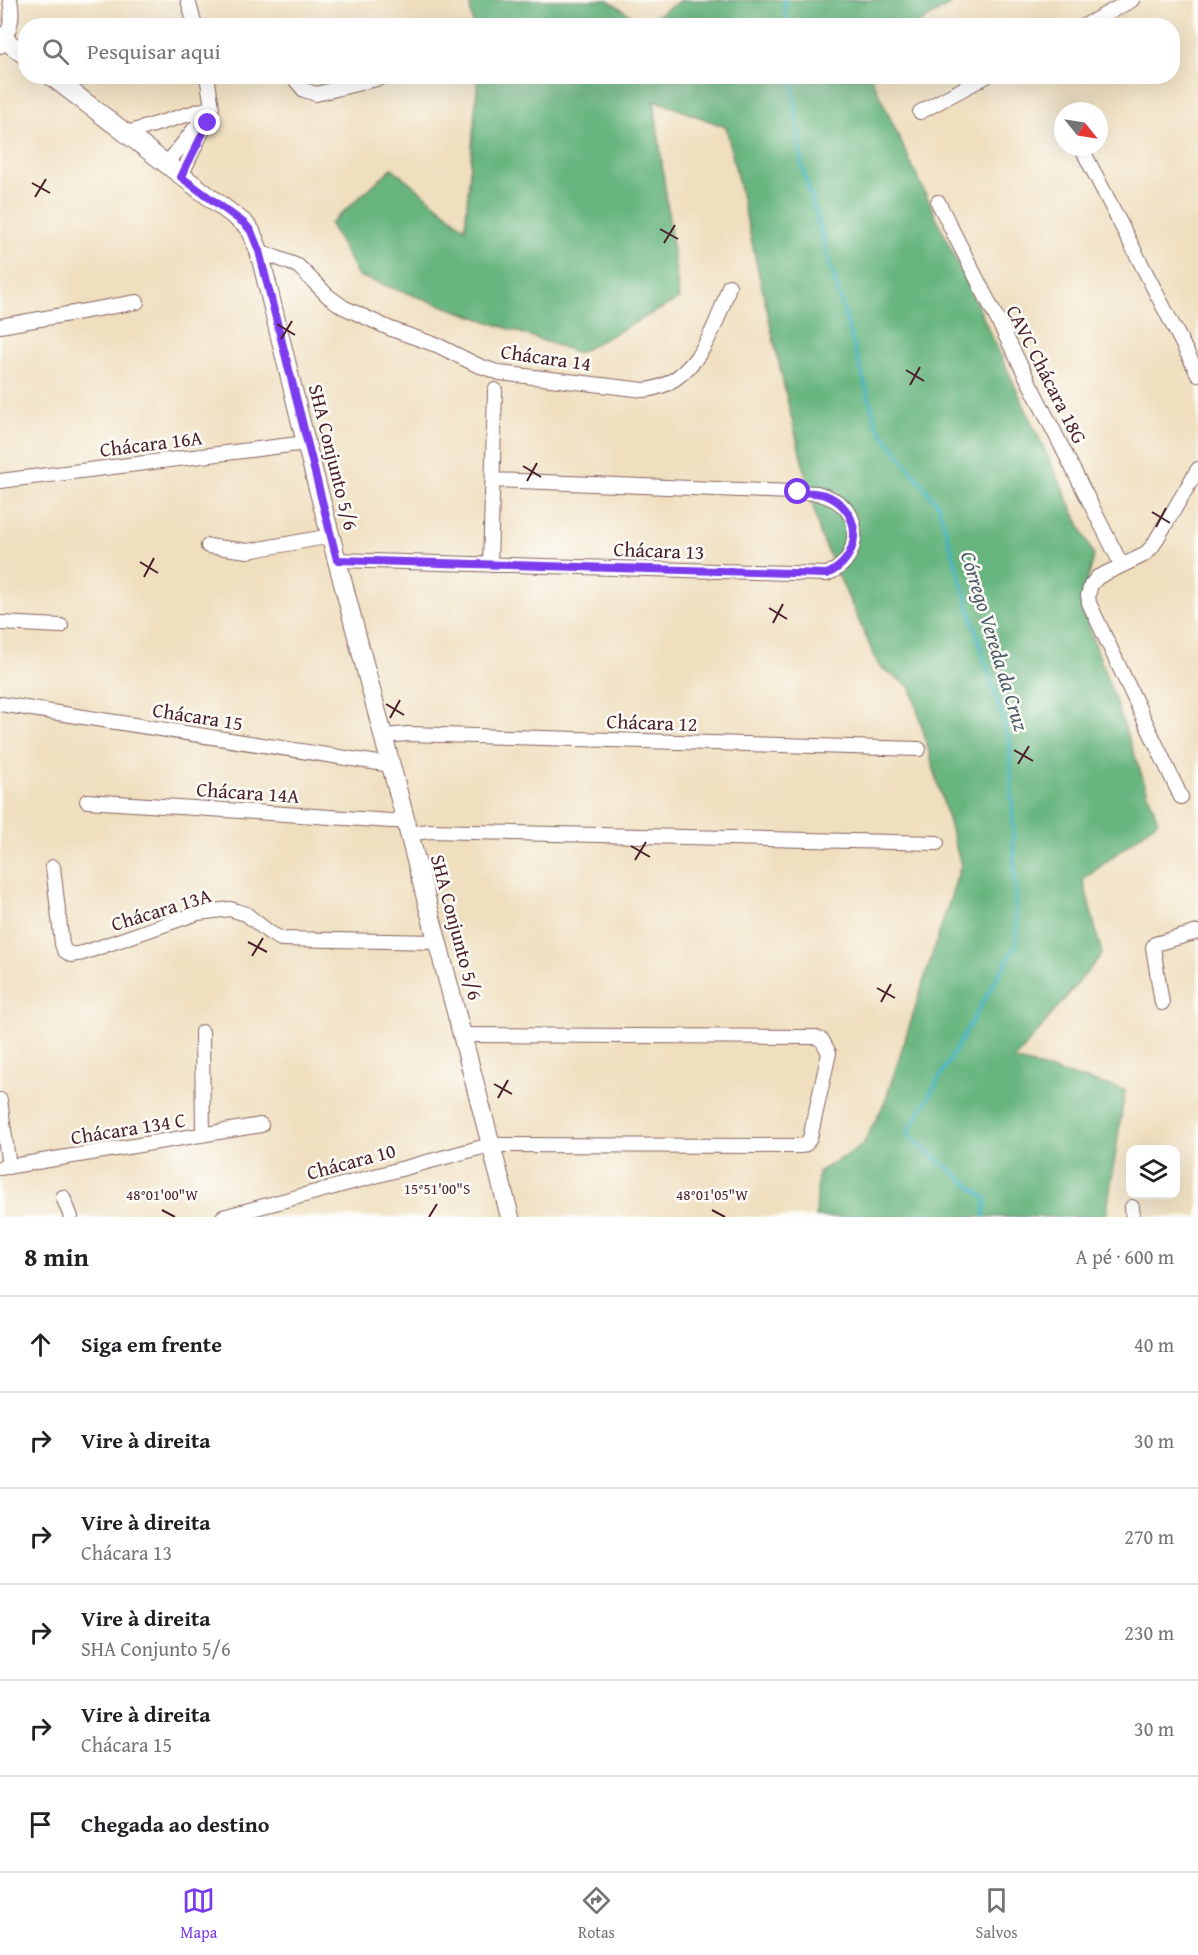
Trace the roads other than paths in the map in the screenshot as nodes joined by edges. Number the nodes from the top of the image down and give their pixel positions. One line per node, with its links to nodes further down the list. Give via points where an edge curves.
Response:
1 (10, 0): 6 (street, via 12,22)
2 (188, 0): 4 (street)
3 (1132, 0): 5 (street)
4 (193, 18)
5 (1099, 18)
6 (2, 40): 7 (street)
7 (18, 51)
8 (61, 84): 15 (street, SHA Conjunto 5/6)
9 (208, 84): 13 (street)
10 (299, 84): 11 (street, via 316,94)
11 (356, 84)
12 (972, 84): 14 (street)
13 (212, 107): 15 (street); 17 (street); 18 (street)
14 (920, 112)
15 (124, 134): 17 (street, SHA Conjunto 5/6)
16 (1086, 156): 24 (street)
17 (166, 165): 18 (street, SHA Conjunto 5/6)
18 (181, 177): 20 (street, SHA Conjunto 5/6, via 245,224)
19 (938, 202): 33 (street, CAVC Chácara 18G)
20 (259, 251): 21 (street, Chácara 14, via 298,266 343,307 500,373 644,390 661,386 694,362 721,315); 26 (street, SHA Conjunto 5/6)
21 (729, 286)
22 (137, 302): 23 (street)
23 (0, 326)
24 (1198, 374)
25 (495, 390): 28 (street)
26 (306, 443): 29 (street, Chácara 16A); 30 (street, SHA Conjunto 5/6)
27 (1198, 469): 33 (street, via 1152,547 1144,555)
28 (493, 480): 34 (street); 34 (street, Chácara 13, via 829,496 846,509 853,522 854,540 850,555 827,574)
29 (0, 481)
30 (331, 536): 31 (street, via 248,551); 32 (street, SHA Conjunto 5/6)
31 (208, 546)
32 (337, 560): 34 (street, Chácara 13); 38 (street, SHA Conjunto 5/6)
33 (1121, 564): 41 (street, via 1091,585 1089,603)
34 (490, 565)
35 (0, 623): 36 (street)
36 (61, 626)
37 (0, 704): 40 (street, Chácara 15)
38 (384, 736): 39 (street, Chácara 12); 40 (street, SHA Conjunto 5/6)
39 (919, 749)
40 (391, 765): 43 (street, SHA Conjunto 5/6)
41 (1181, 797)
42 (87, 801): 43 (street, Chácara 14A)
43 (407, 828): 44 (street); 47 (street, SHA Conjunto 5/6)
44 (937, 843)
45 (53, 867): 47 (street, Chácara 13A, via 62,944 70,955 198,913 230,909 246,914 282,939)
46 (1198, 932): 48 (street, via 1157,942 1153,947)
47 (429, 942): 50 (street, SHA Conjunto 5/6)
48 (1162, 1003)
49 (202, 1032): 53 (street)
50 (467, 1035): 54 (street, SHA Conjunto 5/6); 54 (street, Chácara 10, via 815,1037 822,1040 830,1053 810,1138 801,1146)
51 (0, 1100): 55 (street)
52 (261, 1125): 53 (street, Chácara 134 C)
53 (203, 1135): 55 (street, Chácara 134 C)
54 (497, 1144): 58 (street, Chácara 10); 59 (street, SHA Conjunto 5/6)
55 (4, 1167)
56 (63, 1197): 57 (street)
57 (71, 1217)
58 (223, 1217)
59 (510, 1217)

